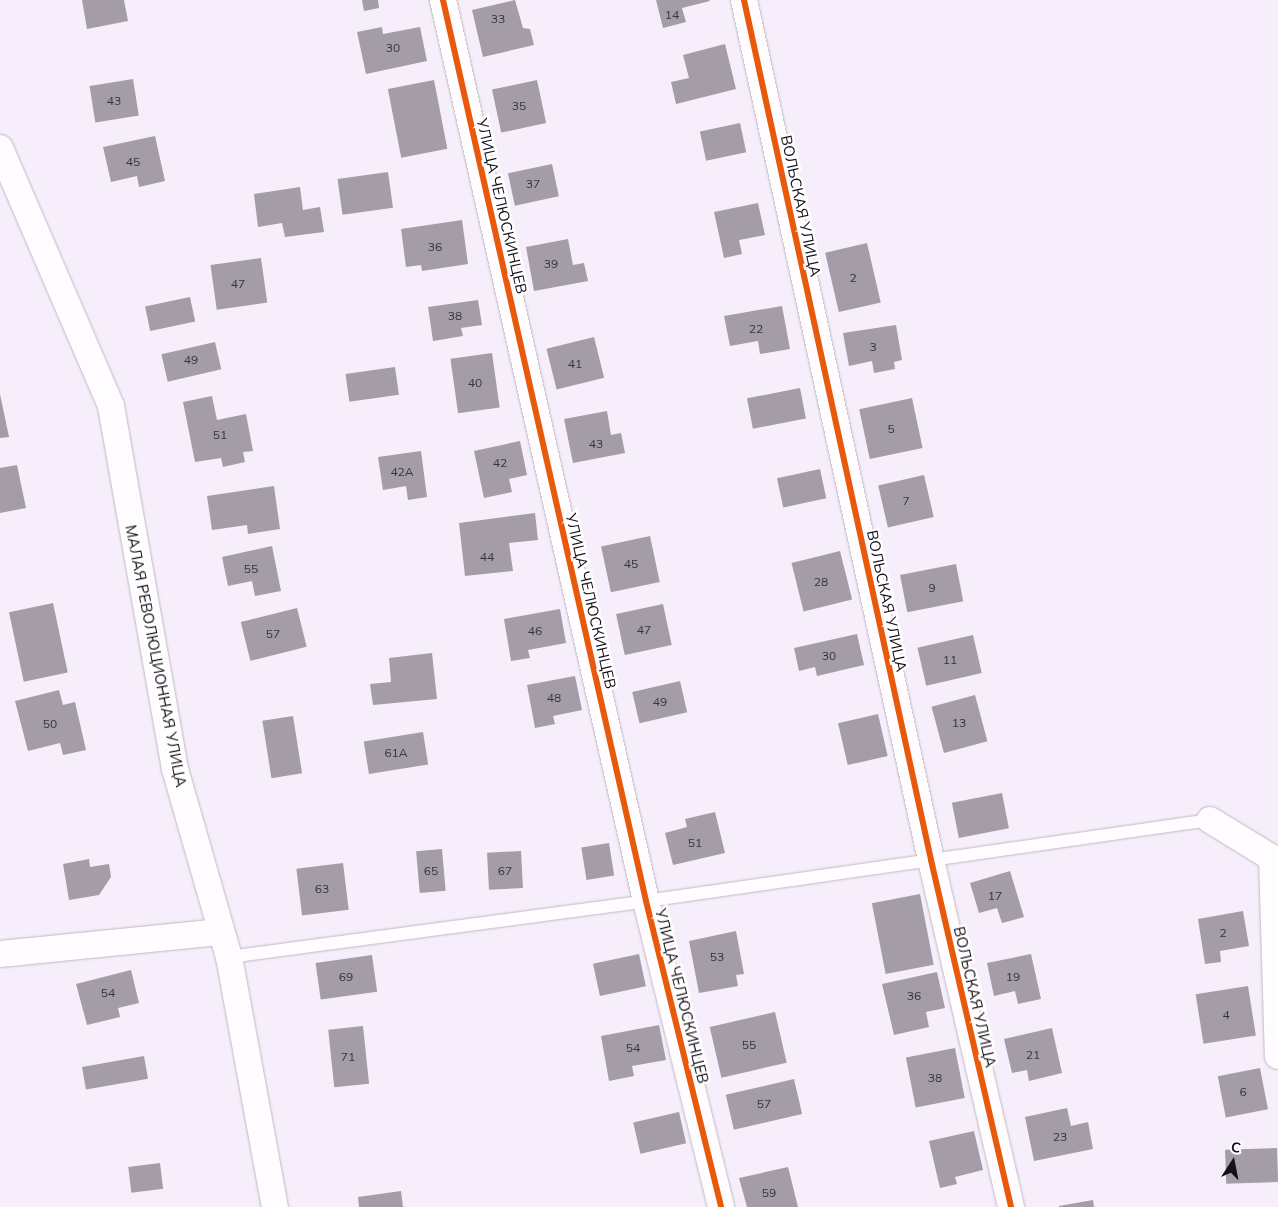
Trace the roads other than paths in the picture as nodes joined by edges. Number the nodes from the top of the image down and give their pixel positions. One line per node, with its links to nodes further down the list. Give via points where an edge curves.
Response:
1 (443, 0): 6 (street, УЛИЦА ЧЕЛЮСКИНЦЕВ)
2 (744, 0): 5 (street, ВОЛЬСКАЯ УЛИЦА)
3 (0, 148): 7 (street, МАЛАЯ РЕВОЛЮЦИОННАЯ УЛИЦА, via 111,406 175,769)
4 (1210, 820): 5 (lane); 9 (street, via 1272,858)
5 (931, 860): 6 (lane); 12 (street, ВОЛЬСКАЯ УЛИЦА)
6 (646, 901): 7 (lane); 11 (street, УЛИЦА ЧЕЛЮСКИНЦЕВ)
7 (225, 945): 8 (street); 10 (street, МАЛАЯ РЕВОЛЮЦИОННАЯ УЛИЦА)
8 (0, 954)
9 (1278, 1056)
10 (275, 1207)
11 (722, 1207)
12 (1011, 1207)

